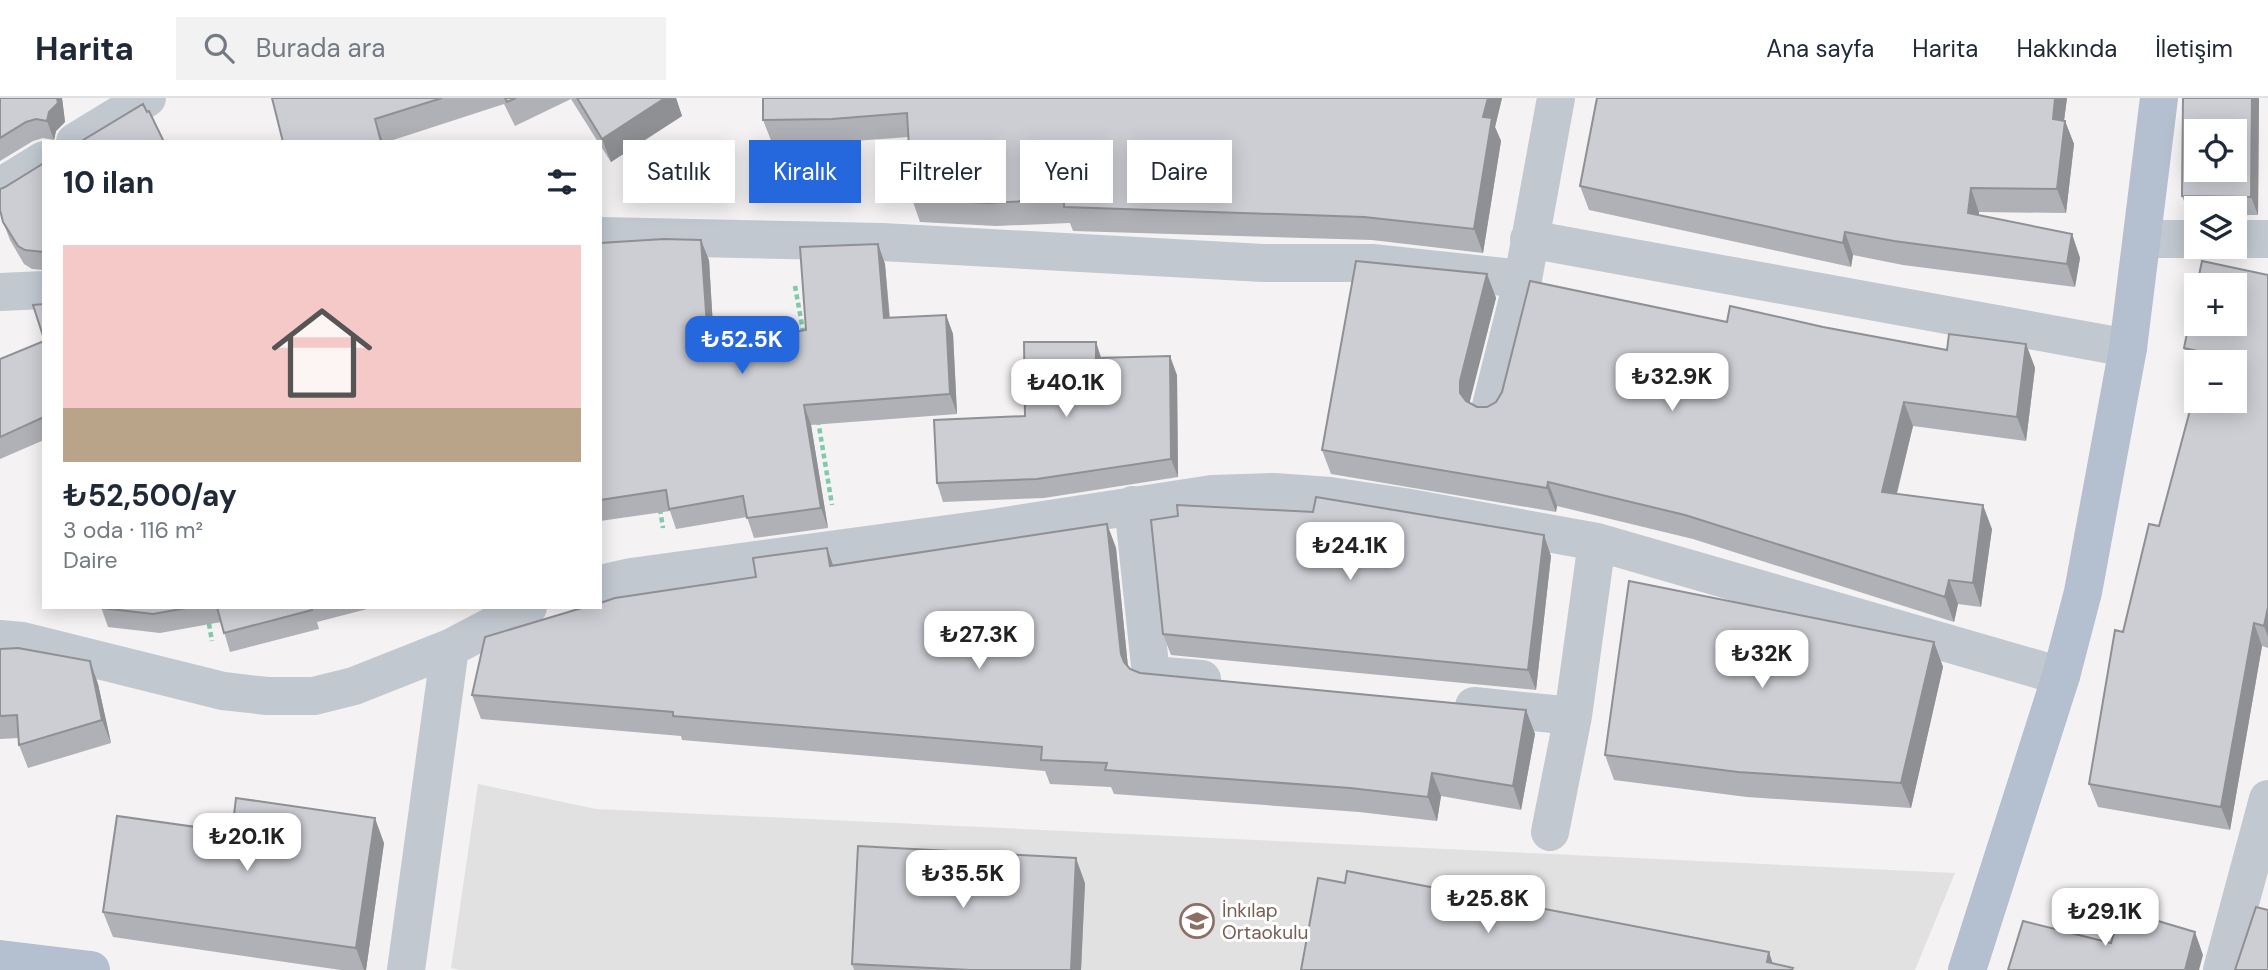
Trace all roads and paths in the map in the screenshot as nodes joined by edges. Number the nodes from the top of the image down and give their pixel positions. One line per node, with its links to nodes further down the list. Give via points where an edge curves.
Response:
1 (147, 98): 4 (street)
2 (1556, 98): 8 (street)
3 (2159, 98): 9 (main road)
4 (78, 140)
5 (42, 161): 6 (street)
6 (0, 187)
7 (602, 236): 14 (street, via 882,242 1263,262 1372,263)
8 (1529, 239): 14 (street); 18 (street)
9 (2142, 239): 10 (street); 18 (main road)
10 (2184, 239)
11 (2247, 239): 12 (street)
12 (2268, 239)
13 (793, 273): 17 (path)
14 (1523, 279): 20 (street)
15 (42, 290): 16 (street)
16 (0, 292)
17 (805, 342)
18 (2128, 348): 30 (main road, via 2082,592)
19 (816, 410): 24 (path)
20 (1490, 410)
21 (1133, 505): 23 (street, via 1212,494 1330,496); 24 (street); 31 (street, via 1151,675)
22 (659, 507): 25 (path)
23 (1597, 542): 30 (street); 33 (street)
24 (839, 547): 25 (street)
25 (669, 572): 26 (street)
26 (602, 584)
27 (524, 609): 29 (street)
28 (0, 639): 29 (street, via 223,691 267,696 314,696 354,686)
29 (450, 648): 38 (street)
30 (2061, 676): 39 (main road)
31 (1240, 683)
32 (1439, 703): 33 (street)
33 (1573, 716): 35 (street)
34 (2268, 799): 40 (street)
35 (1550, 832)
36 (0, 958): 37 (main road)
37 (91, 970)
38 (405, 970)
39 (1967, 970)
40 (2222, 970)

